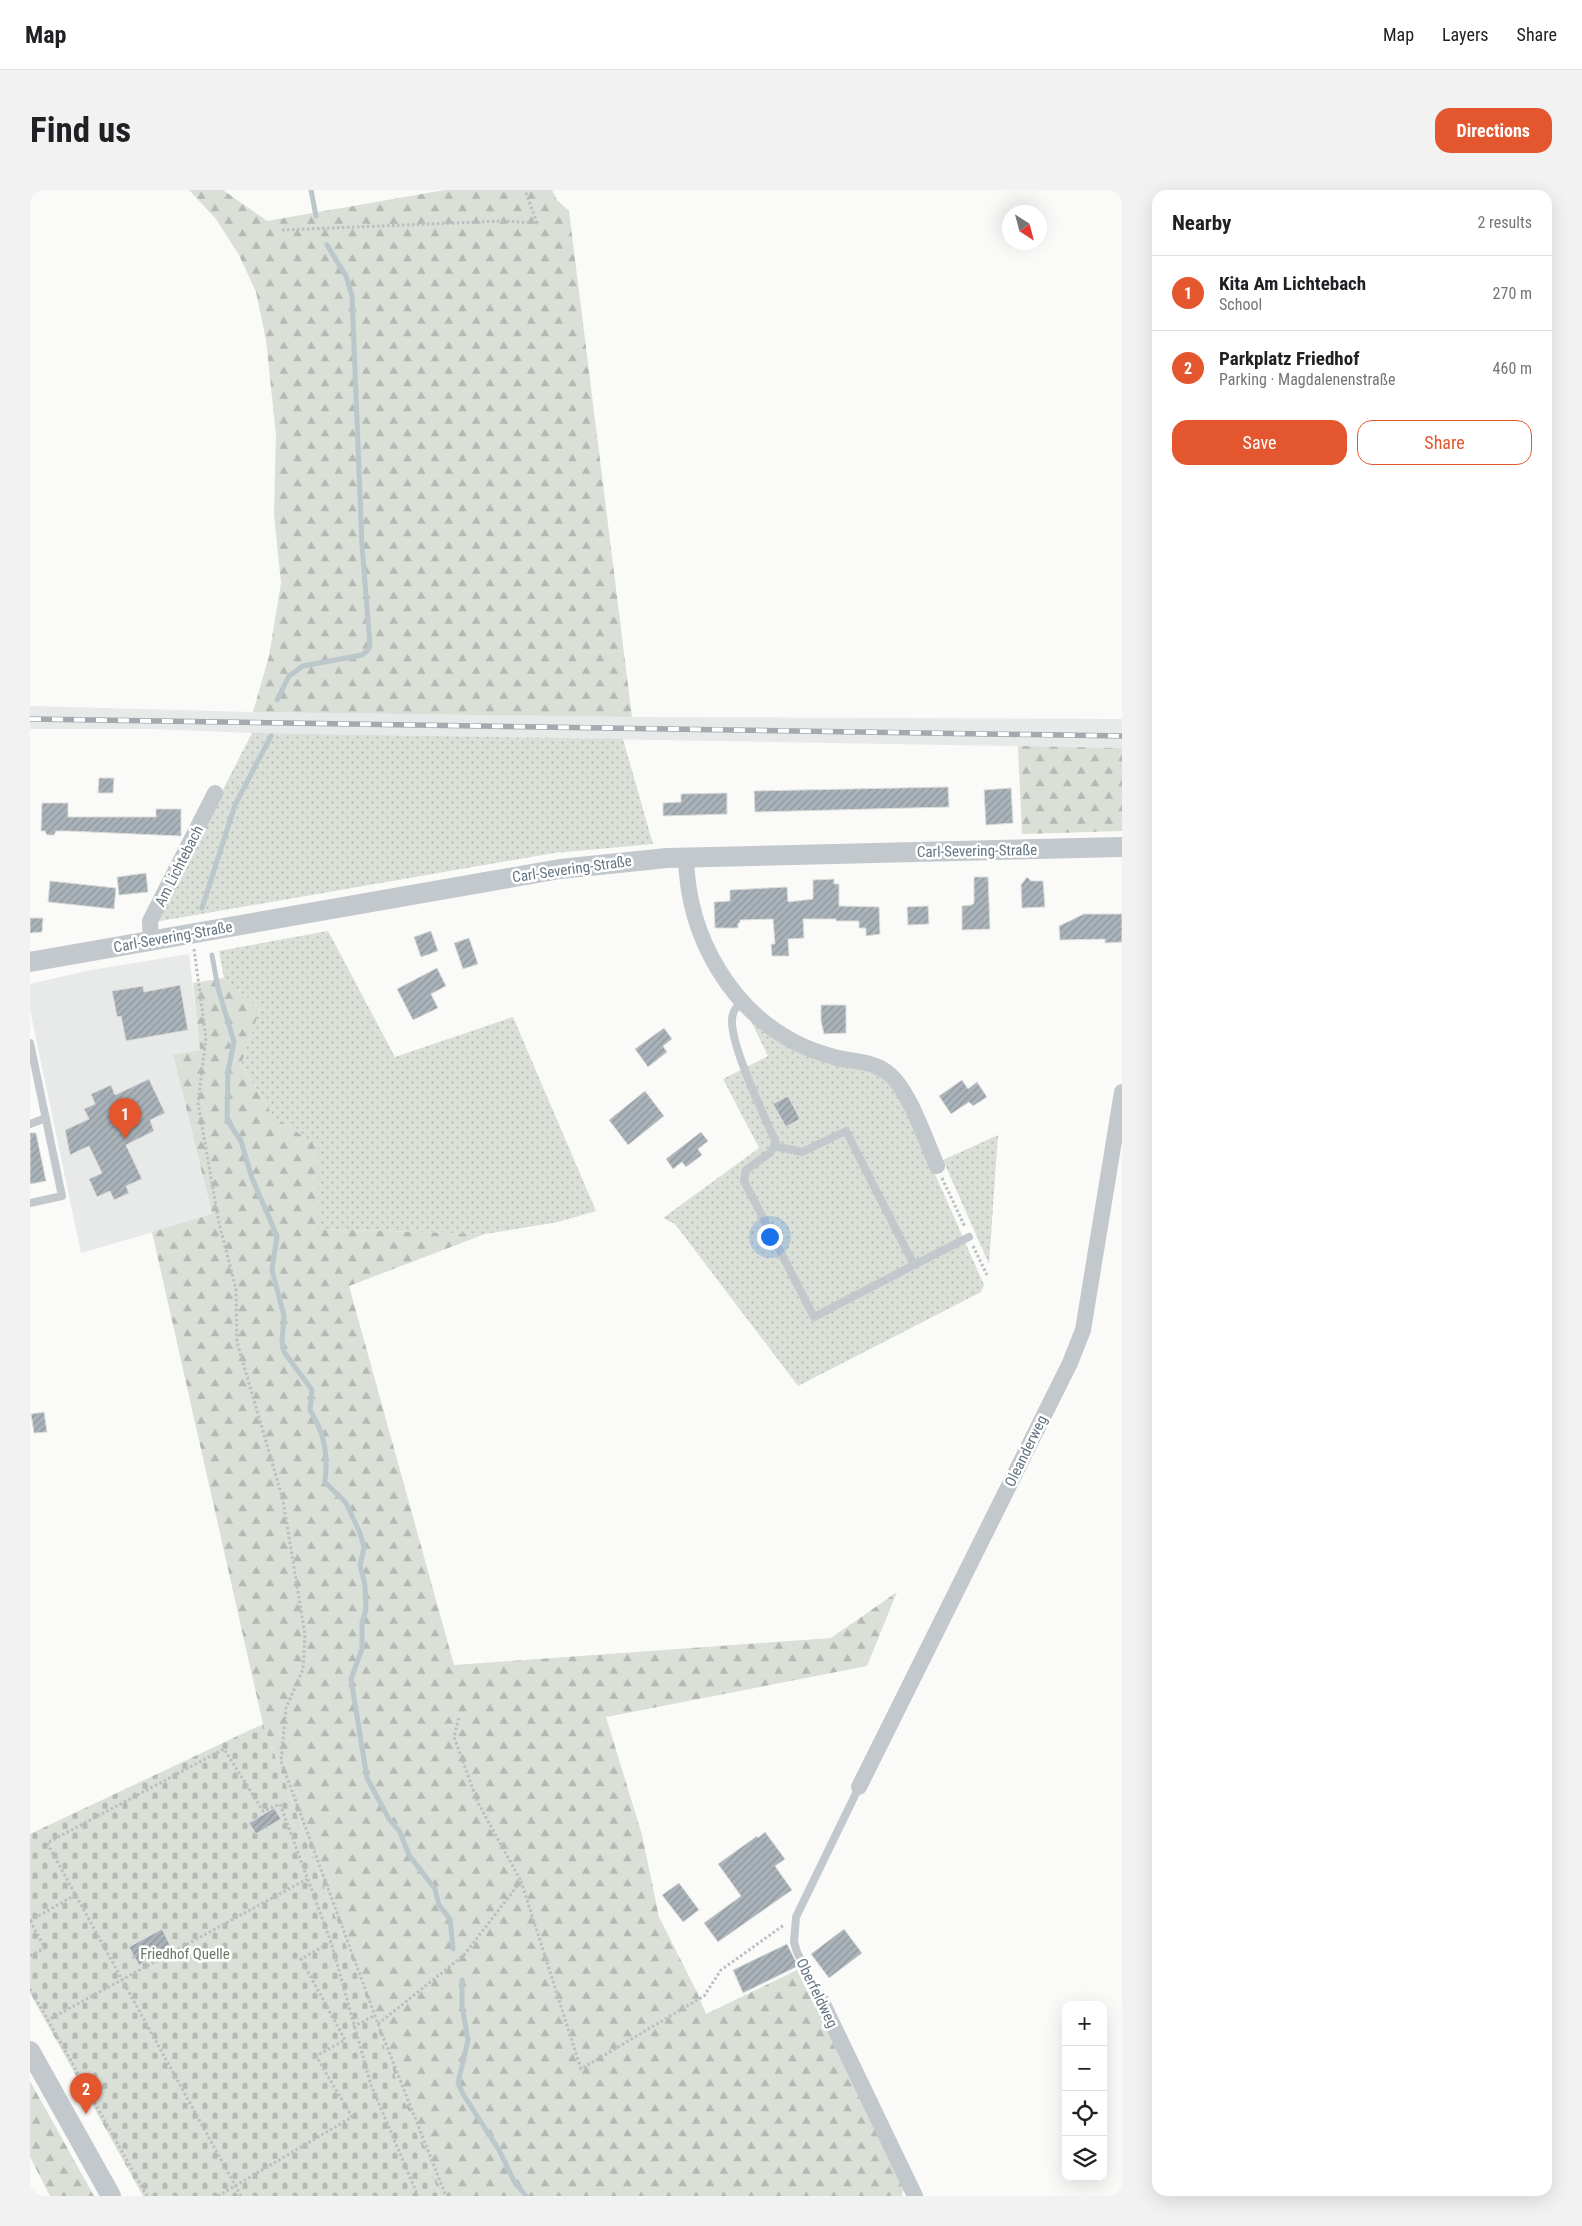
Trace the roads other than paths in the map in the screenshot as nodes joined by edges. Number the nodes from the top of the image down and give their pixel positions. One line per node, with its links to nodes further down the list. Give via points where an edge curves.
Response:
1 (215, 793): 4 (street, Am Lichtebach, via 150,921)
2 (1122, 848): 3 (street, Carl-Severing-Straße)
3 (686, 858): 4 (street, Carl-Severing-Straße, via 560,869); 6 (street, via 689,896 704,942 720,972)
4 (152, 940): 5 (street, Carl-Severing-Straße)
5 (30, 962)
6 (742, 1001): 11 (lane, via 733,1014 732,1027 776,1143); 12 (street, via 764,1022 804,1046 834,1057 876,1065 888,1072 902,1088)
7 (30, 1043): 9 (lane)
8 (1122, 1092): 16 (street, Oleanderweg, via 1082,1330 1070,1364)
9 (46, 1118): 10 (lane); 13 (lane, via 62,1196)
10 (30, 1124)
11 (774, 1146): 15 (lane, via 802,1152 846,1131); 15 (lane, via 770,1153 746,1170 744,1180 814,1317)
12 (937, 1166)
13 (30, 1203)
14 (969, 1237): 15 (lane)
15 (914, 1265)
16 (859, 1787): 17 (lane, Oberfeldweg, via 796,1917 794,1942)
17 (820, 2000): 20 (street, Oberfeldweg)
18 (30, 2051): 19 (street)
19 (111, 2196)
20 (915, 2196)

